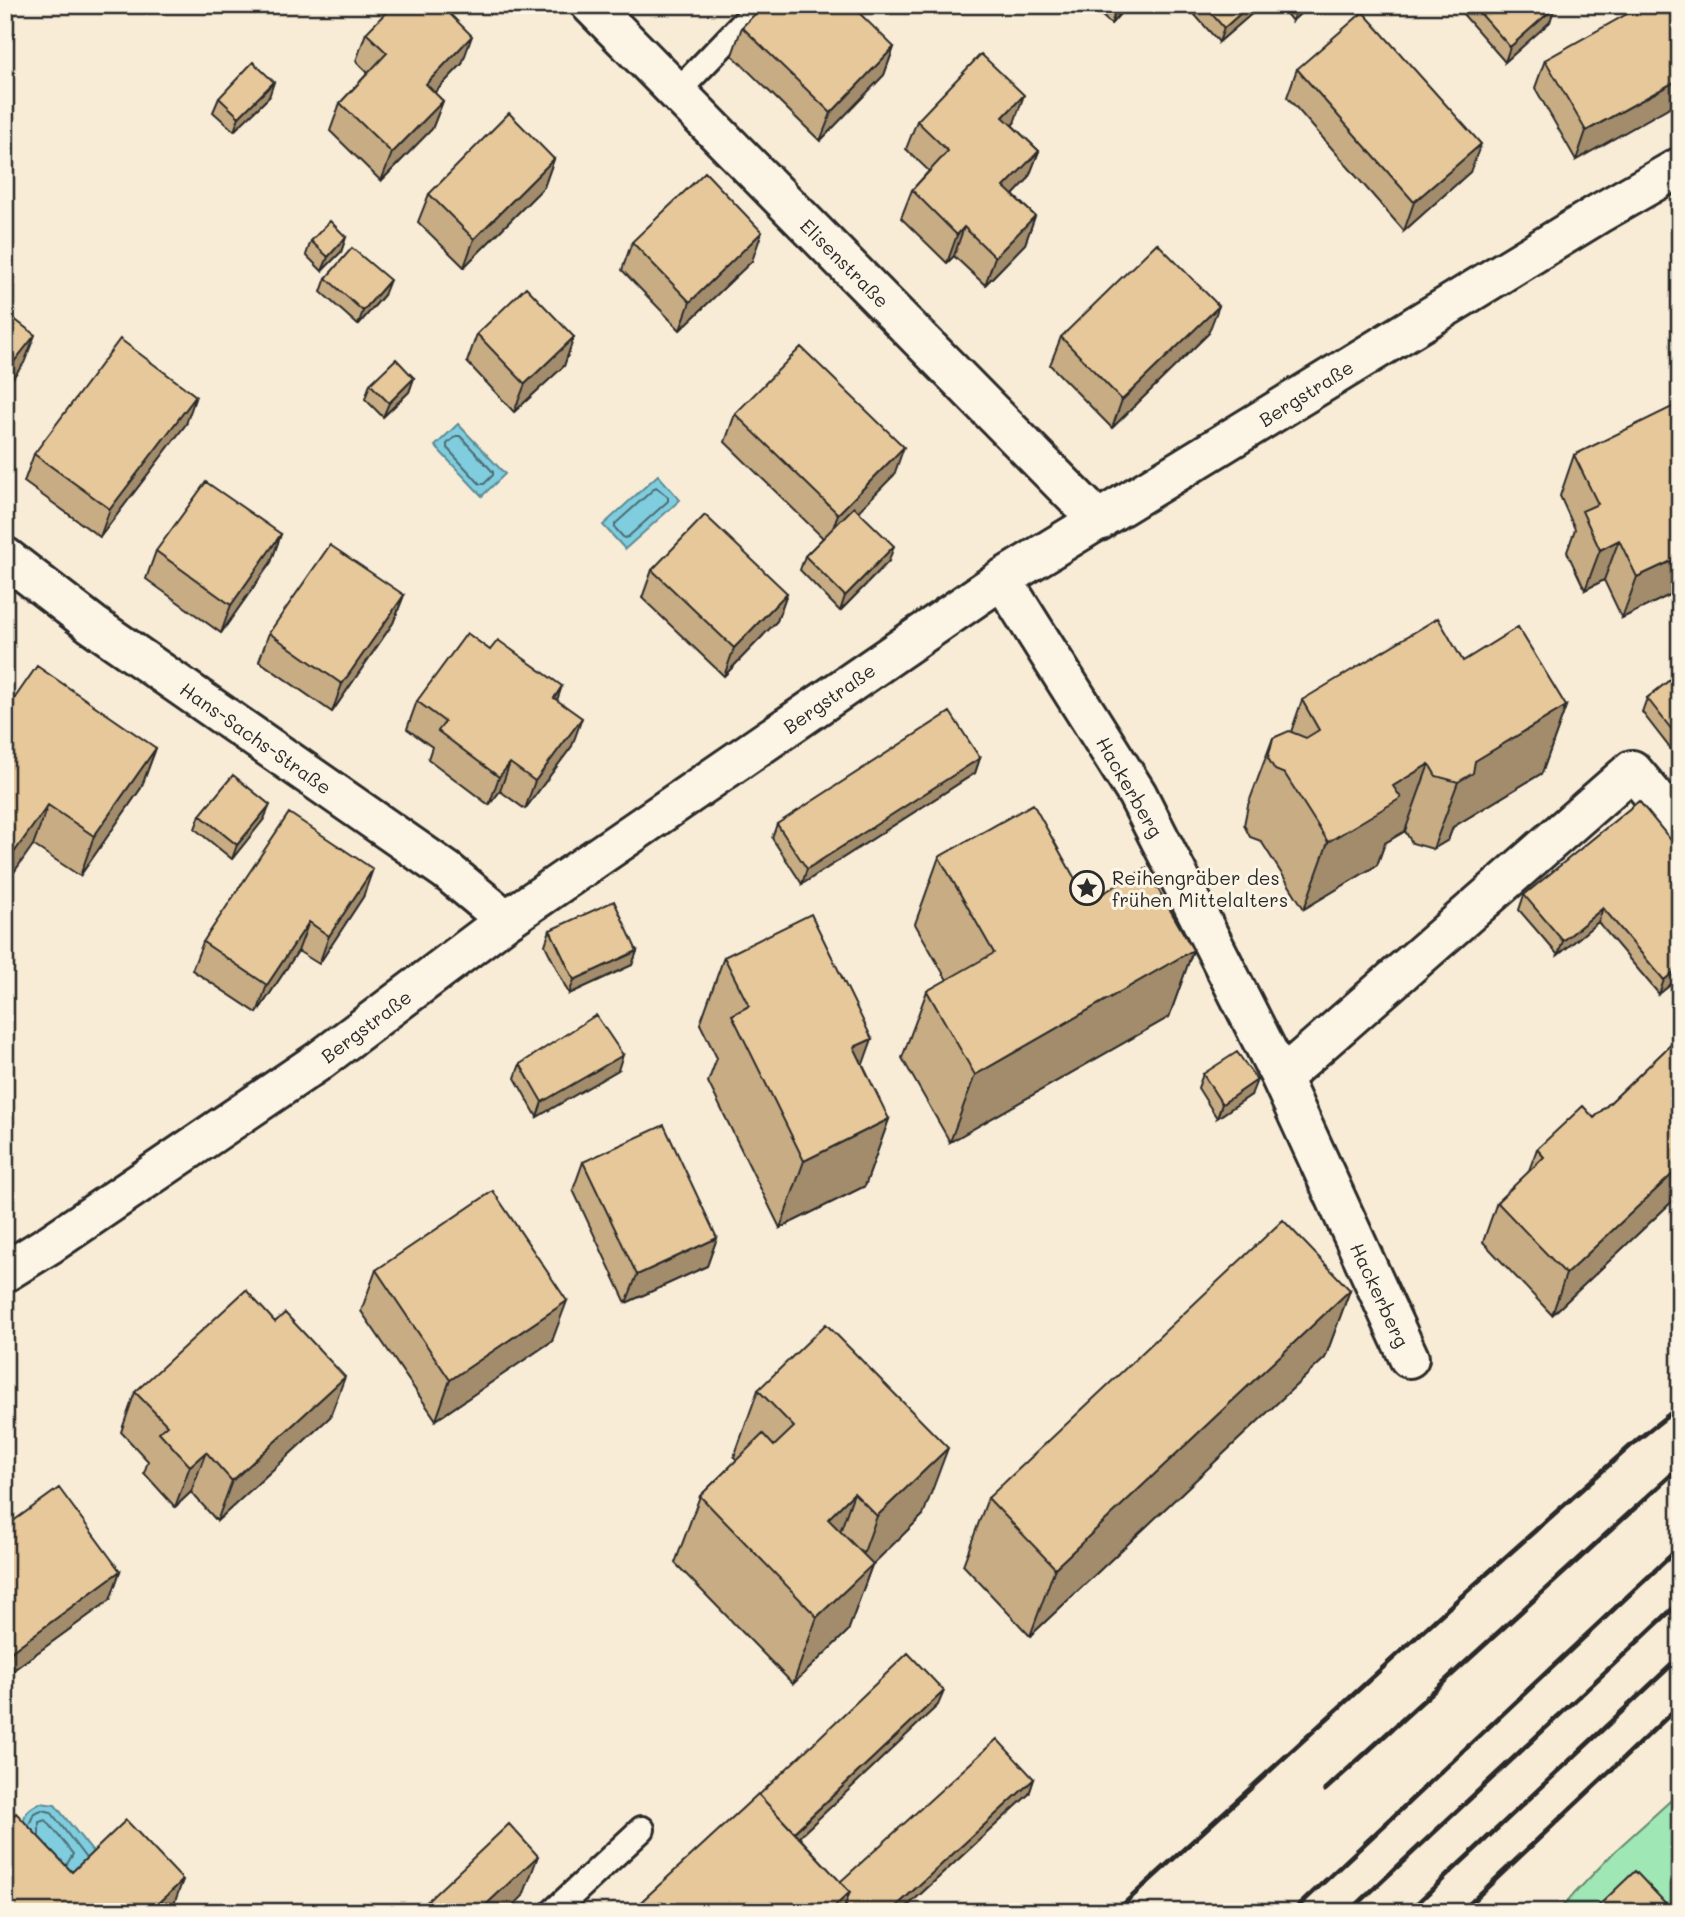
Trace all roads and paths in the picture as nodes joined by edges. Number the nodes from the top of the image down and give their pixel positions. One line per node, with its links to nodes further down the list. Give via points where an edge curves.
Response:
1 (591, 5): 3 (street, Elisenstraße)
2 (761, 5): 3 (lane)
3 (677, 92): 5 (street, Elisenstraße)
4 (1680, 167): 5 (street, Bergstraße)
5 (1099, 521): 7 (street, Bergstraße)
6 (5, 558): 9 (street, Hans-Sachs-Straße, via 93,625 447,871)
7 (1002, 579): 9 (street, Bergstraße); 10 (street, Hackerberg, via 1137,794)
8 (1680, 827): 10 (street, via 1632,770)
9 (506, 920): 11 (street, Bergstraße, via 319,1061)
10 (1281, 1078): 12 (street, Hackerberg)
11 (5, 1272)
12 (1409, 1358)
13 (642, 1829): 14 (lane)
14 (553, 1912)

